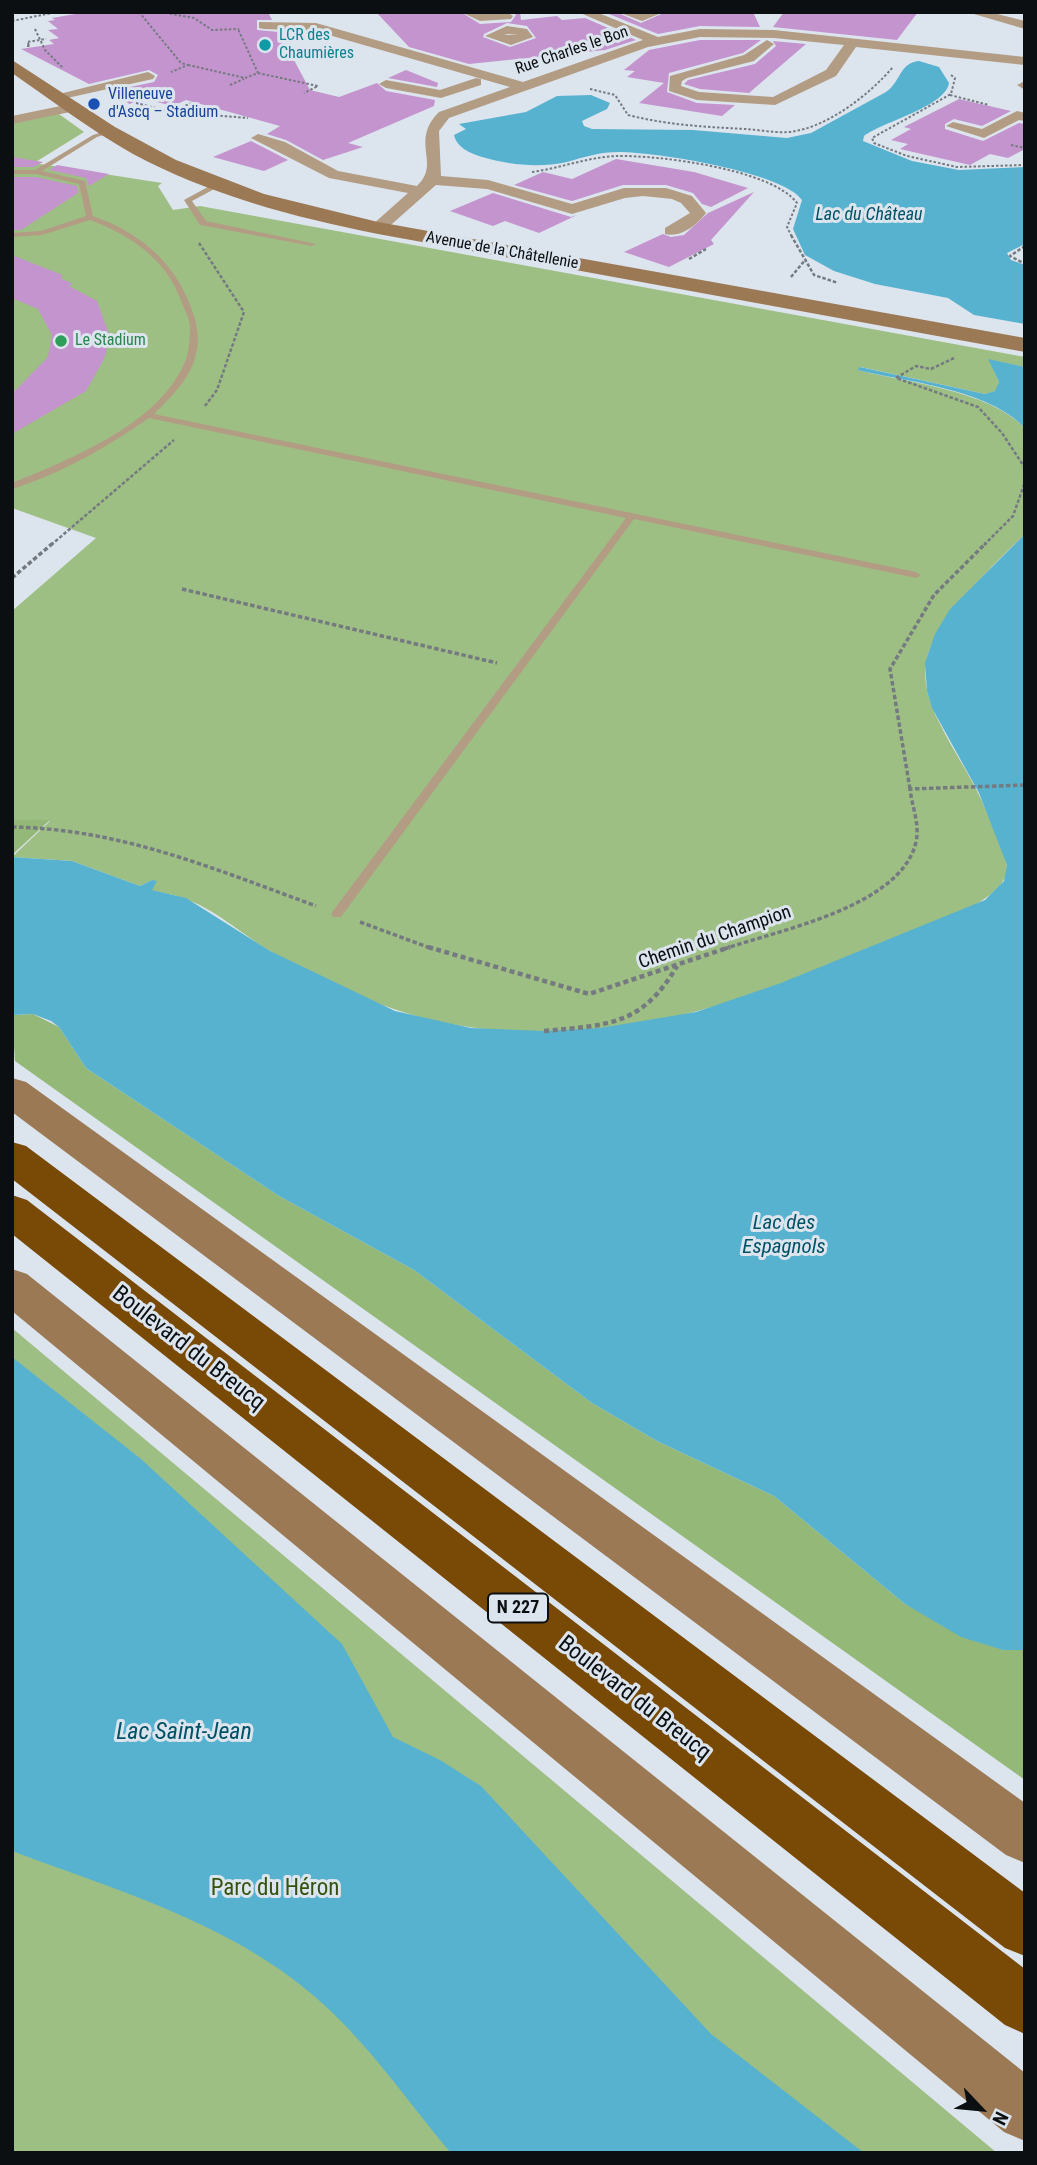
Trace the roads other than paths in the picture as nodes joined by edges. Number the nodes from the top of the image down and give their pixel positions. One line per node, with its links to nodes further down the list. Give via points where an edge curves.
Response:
1 (584, 12): 7 (street)
2 (658, 12): 4 (street, via 647,17)
3 (469, 13): 6 (street)
4 (626, 13): 7 (street)
5 (983, 14): 9 (street); 13 (street)
6 (511, 20)
7 (602, 20): 10 (street)
8 (264, 25): 17 (street, via 317,27)
9 (1025, 25)
10 (656, 41): 11 (street, Rue Charles le Bon, via 738,32); 19 (street, Rue Charles le Bon)
11 (853, 42): 12 (street, via 831,73 775,101 697,96 674,88 675,79 688,72 749,58); 13 (street, Rue Charles le Bon)
12 (767, 44)
13 (981, 44): 15 (street, Rue Charles le Bon)
14 (17, 56): 20 (street, Avenue de la Châtellenie)
15 (1025, 61)
16 (148, 76): 20 (street, via 89,89)
17 (489, 76): 18 (street, via 441,94); 19 (street)
18 (386, 84)
19 (521, 86): 29 (street, Rue Charles le Bon, via 459,107 438,120 430,135 435,169)
20 (66, 101): 22 (street); 24 (street, Avenue de la Châtellenie)
21 (1025, 117): 23 (street, via 1017,115 984,134)
22 (12, 120)
23 (953, 126)
24 (111, 131): 27 (lane); 28 (street, Avenue de la Châtellenie, via 151,155)
25 (258, 138): 29 (street, via 334,175)
26 (12, 172): 27 (lane)
27 (36, 172): 30 (lane, via 82,183)
28 (217, 184): 31 (street, Avenue de la Châtellenie, via 273,203); 34 (lane, via 188,201 203,223)
29 (426, 185): 31 (street); 32 (street, via 488,185 572,209 626,193 666,194 687,201 697,211 692,221)
30 (90, 216): 33 (lane, via 42,233); 36 (lane, via 117,226 144,244 170,270 194,320 197,341 184,375)
31 (378, 228): 35 (street, Avenue de la Châtellenie)
32 (671, 231)
33 (12, 235)
34 (312, 244)
35 (1025, 345)
36 (146, 415): 37 (lane, via 101,447); 38 (lane)
37 (12, 486)
38 (632, 516): 39 (lane); 40 (lane)
39 (916, 575)
40 (337, 914)
41 (12, 1092): 45 (street)
42 (12, 1157): 46 (highway, N 227)
43 (12, 1211): 47 (highway, Boulevard du Breucq / N 227)
44 (12, 1286): 48 (street)
45 (1025, 1836)
46 (1025, 1927)
47 (1025, 2005)
48 (1025, 2111)

